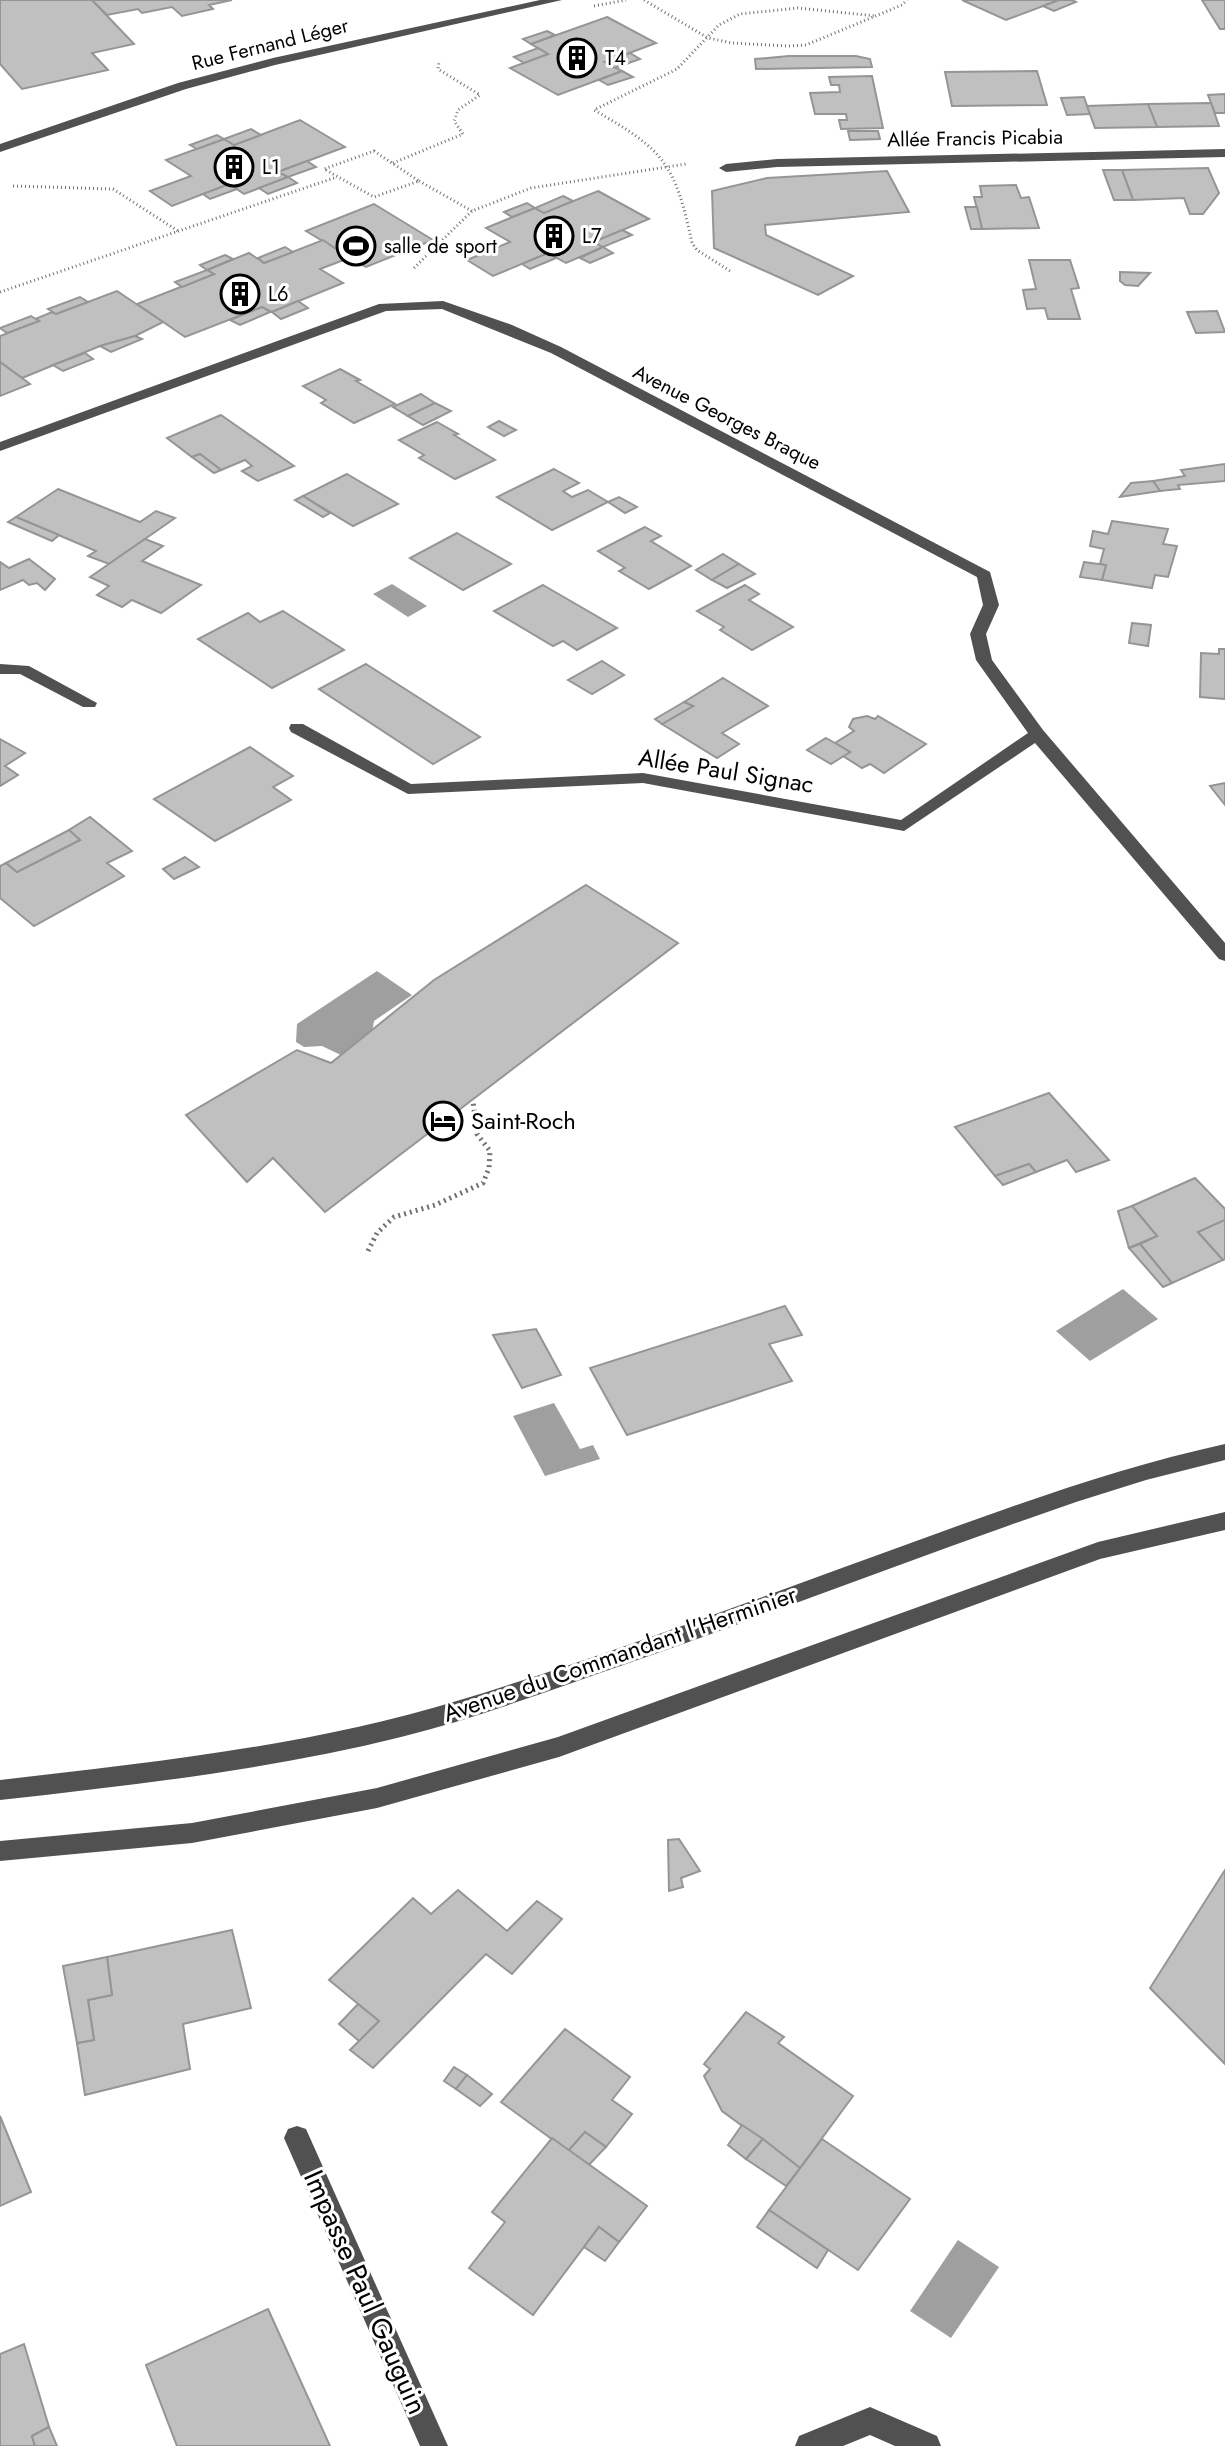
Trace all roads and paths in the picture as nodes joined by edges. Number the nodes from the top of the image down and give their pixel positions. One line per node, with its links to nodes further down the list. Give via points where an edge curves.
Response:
1 (556, 0): 7 (street, Rue Fernand Léger)
2 (626, 0): 5 (path)
3 (644, 0): 8 (path)
4 (907, 0): 6 (path)
5 (588, 5)
6 (876, 16): 8 (path, via 806,45); 8 (path, via 801,4 770,5 725,19)
7 (445, 25): 9 (street, Rue Fernand Léger, via 182,86); 11 (path, via 438,69 480,95 458,110 454,121 463,134 459,138)
8 (708, 38): 12 (path, via 676,70 594,110 642,138)
9 (0, 148)
10 (1225, 153): 13 (street, Allée Francis Picabia)
11 (392, 163): 14 (path, via 374,151 324,169); 15 (path)
12 (671, 166): 13 (path); 17 (path, via 531,188); 19 (path, via 692,243)
13 (726, 168)
14 (337, 177): 15 (path, via 374,197); 18 (path)
15 (419, 181): 17 (path)
16 (0, 185): 18 (path, via 113,189)
17 (472, 211): 21 (path, via 401,282)
18 (178, 231): 20 (path)
19 (730, 271)
20 (0, 292)
21 (394, 307): 22 (street, Avenue Georges Braque); 26 (street, Avenue Georges Braque, via 443,305 507,328 984,575 991,605 978,634 984,660)
22 (0, 447)
23 (0, 669): 24 (street, via 23,669)
24 (89, 703)
25 (297, 728): 26 (street, Allée Paul Signac, via 408,789 643,778 904,826)
26 (1037, 734): 27 (street, Avenue Georges Braque)
27 (1225, 955)
28 (473, 1101): 29 (path, via 477,1134 490,1151 483,1183 394,1217)
29 (368, 1251)
30 (1225, 1452): 32 (street, Avenue du Commandant l'Herminier, via 1178,1461 1031,1509 721,1621 404,1726 283,1754)
31 (1225, 1521): 33 (street, via 1098,1551 559,1747 377,1798 192,1833)
32 (0, 1790)
33 (0, 1851)
34 (297, 2138): 35 (street, Impasse Paul Gauguin)
35 (434, 2446)
36 (809, 2446): 37 (street, via 870,2421)
37 (927, 2446)

